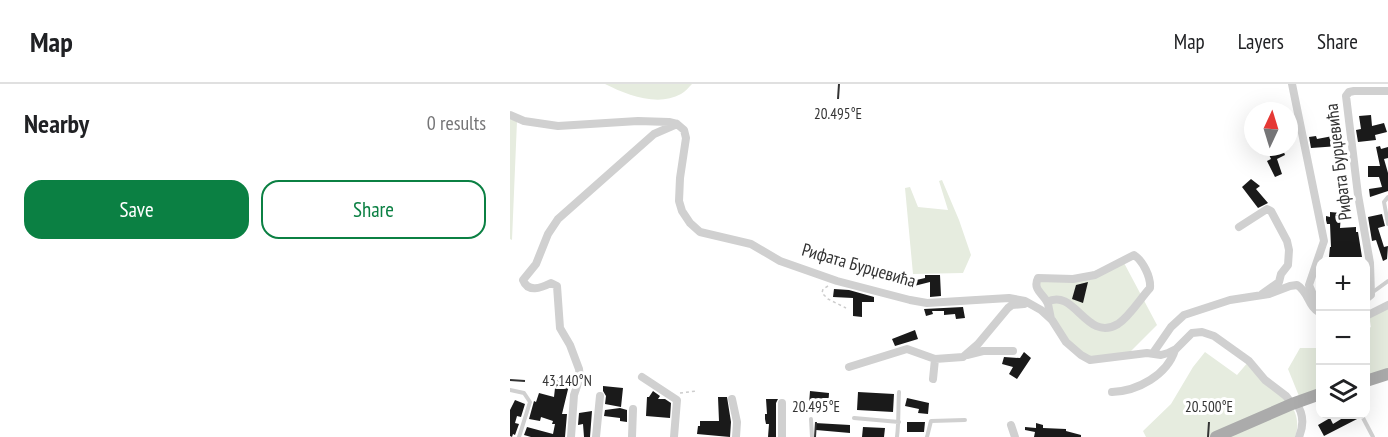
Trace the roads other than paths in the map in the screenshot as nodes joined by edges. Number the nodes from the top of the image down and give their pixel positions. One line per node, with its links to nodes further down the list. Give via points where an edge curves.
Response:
1 (1292, 84): 16 (street, Рифата Бурџевића, via 1324,241 1309,285)
2 (1388, 91): 8 (street, Рифата Бурџевића, via 1354,91 1346,96)
3 (510, 115): 4 (street, via 558,126 638,121)
4 (677, 124): 14 (street, Рифата Бурџевића, via 686,138 679,201 690,223 700,232 751,244 780,261 837,281 910,300 927,303 1009,298); 45 (street, via 654,134 558,219 536,264 523,280 530,288 553,283 557,286 560,328 580,377 574,395)
5 (1388, 197): 6 (lane, via 1384,202)
6 (1388, 224)
7 (1239, 228): 10 (street, via 1267,209 1287,241 1288,261 1280,280)
8 (1369, 257)
9 (1388, 281): 11 (lane)
10 (1261, 295): 15 (street, Рифата Бурџевића, via 1298,285); 21 (street, Рифата Бурџевића, via 1184,315)
11 (1370, 295)
12 (1047, 302): 12 (street, Рифата Бурџевића, via 1037,291 1038,278 1095,275 1132,255 1138,258 1149,278 1150,288 1117,324 1106,327 1094,326 1065,300); 18 (street, Рифата Бурџевића)
13 (1388, 305): 17 (street)
14 (1033, 306): 18 (street, Рифата Бурџевића); 22 (street, via 1017,304 1008,308)
15 (1319, 311)
16 (1320, 311)
17 (1370, 314)
18 (1052, 320): 21 (street, Рифата Бурџевића, via 1066,342 1090,360)
19 (1174, 350): 21 (street, Рифата Бурџевића); 31 (street, via 1165,369 1132,389); 36 (street, Рифата Бурџевића, via 1192,333 1211,335 1249,361)
20 (1013, 351): 22 (street, via 983,351)
21 (1153, 353)
22 (963, 357): 23 (street)
23 (935, 359): 24 (street, via 908,349); 27 (street)
24 (849, 367)
25 (1388, 374): 28 (main road)
26 (642, 377): 48 (street, via 677,400)
27 (933, 379)
28 (1370, 379)
29 (510, 390): 44 (lane, via 524,393 530,402)
30 (899, 392): 42 (lane)
31 (1112, 392)
32 (600, 396): 46 (street)
33 (1316, 396): 36 (main road)
34 (732, 399): 49 (street)
35 (782, 403): 50 (street)
36 (1294, 404): 55 (main road); 56 (street, via 1302,418)
37 (633, 409): 47 (street)
38 (811, 418): 51 (lane)
39 (854, 418): 42 (lane)
40 (1364, 419): 57 (lane)
41 (965, 420): 53 (lane, via 931,421)
42 (899, 422): 52 (lane)
43 (1011, 425): 54 (street)
44 (519, 437)
45 (572, 437)
46 (596, 437)
47 (632, 437)
48 (674, 437)
49 (736, 437)
50 (783, 437)
51 (812, 437)
52 (897, 437)
53 (927, 437)
54 (1015, 437)
55 (1216, 437)
56 (1299, 437)
57 (1373, 437)

